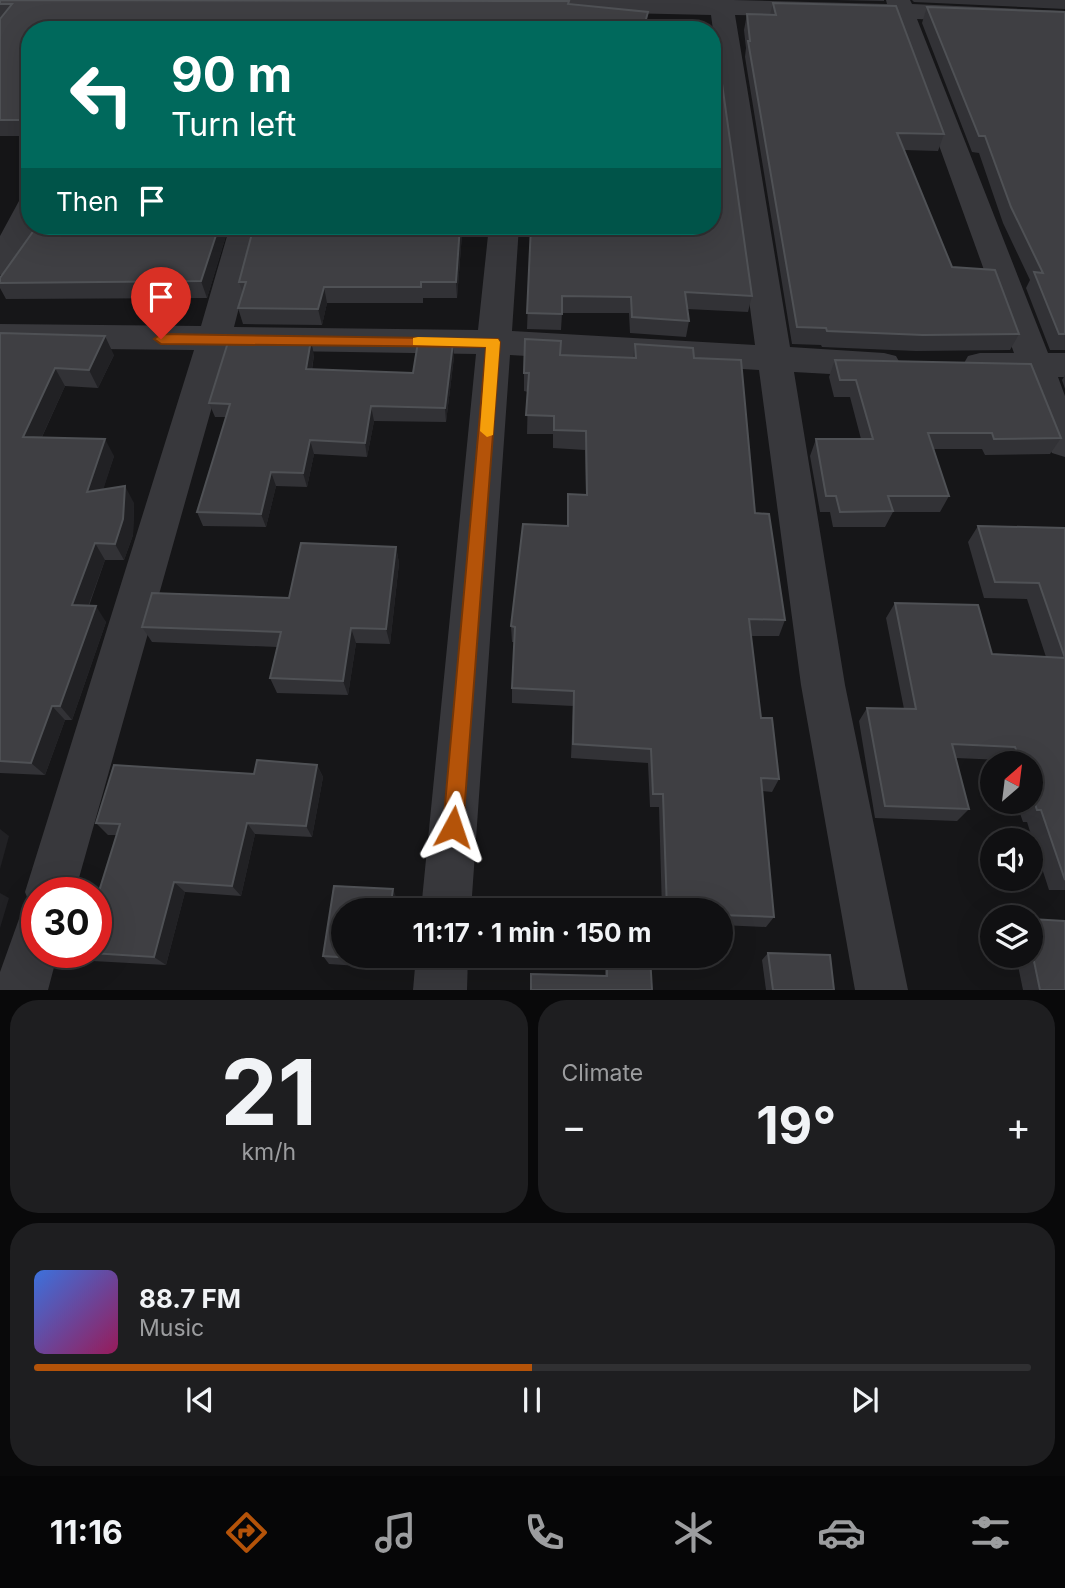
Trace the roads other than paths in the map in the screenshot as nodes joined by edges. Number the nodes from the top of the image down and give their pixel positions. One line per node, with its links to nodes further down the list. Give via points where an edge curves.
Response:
1 (722, 5): 2 (street); 3 (street); 12 (street)
2 (900, 6): 4 (street); 13 (street)
3 (526, 8)
4 (1065, 18)
5 (21, 225): 8 (street)
6 (243, 235): 10 (street)
7 (503, 235): 11 (street)
8 (0, 265)
9 (0, 337): 10 (street)
10 (214, 339): 11 (street); 15 (street)
11 (493, 342): 12 (street); 16 (street)
12 (773, 360): 13 (street); 21 (street, via 823,685)
13 (1050, 365): 14 (street)
14 (1065, 443)
15 (54, 877)
16 (447, 898)
17 (27, 968): 19 (street)
18 (441, 968): 20 (street)
19 (21, 989)
20 (440, 989)
21 (882, 989)

